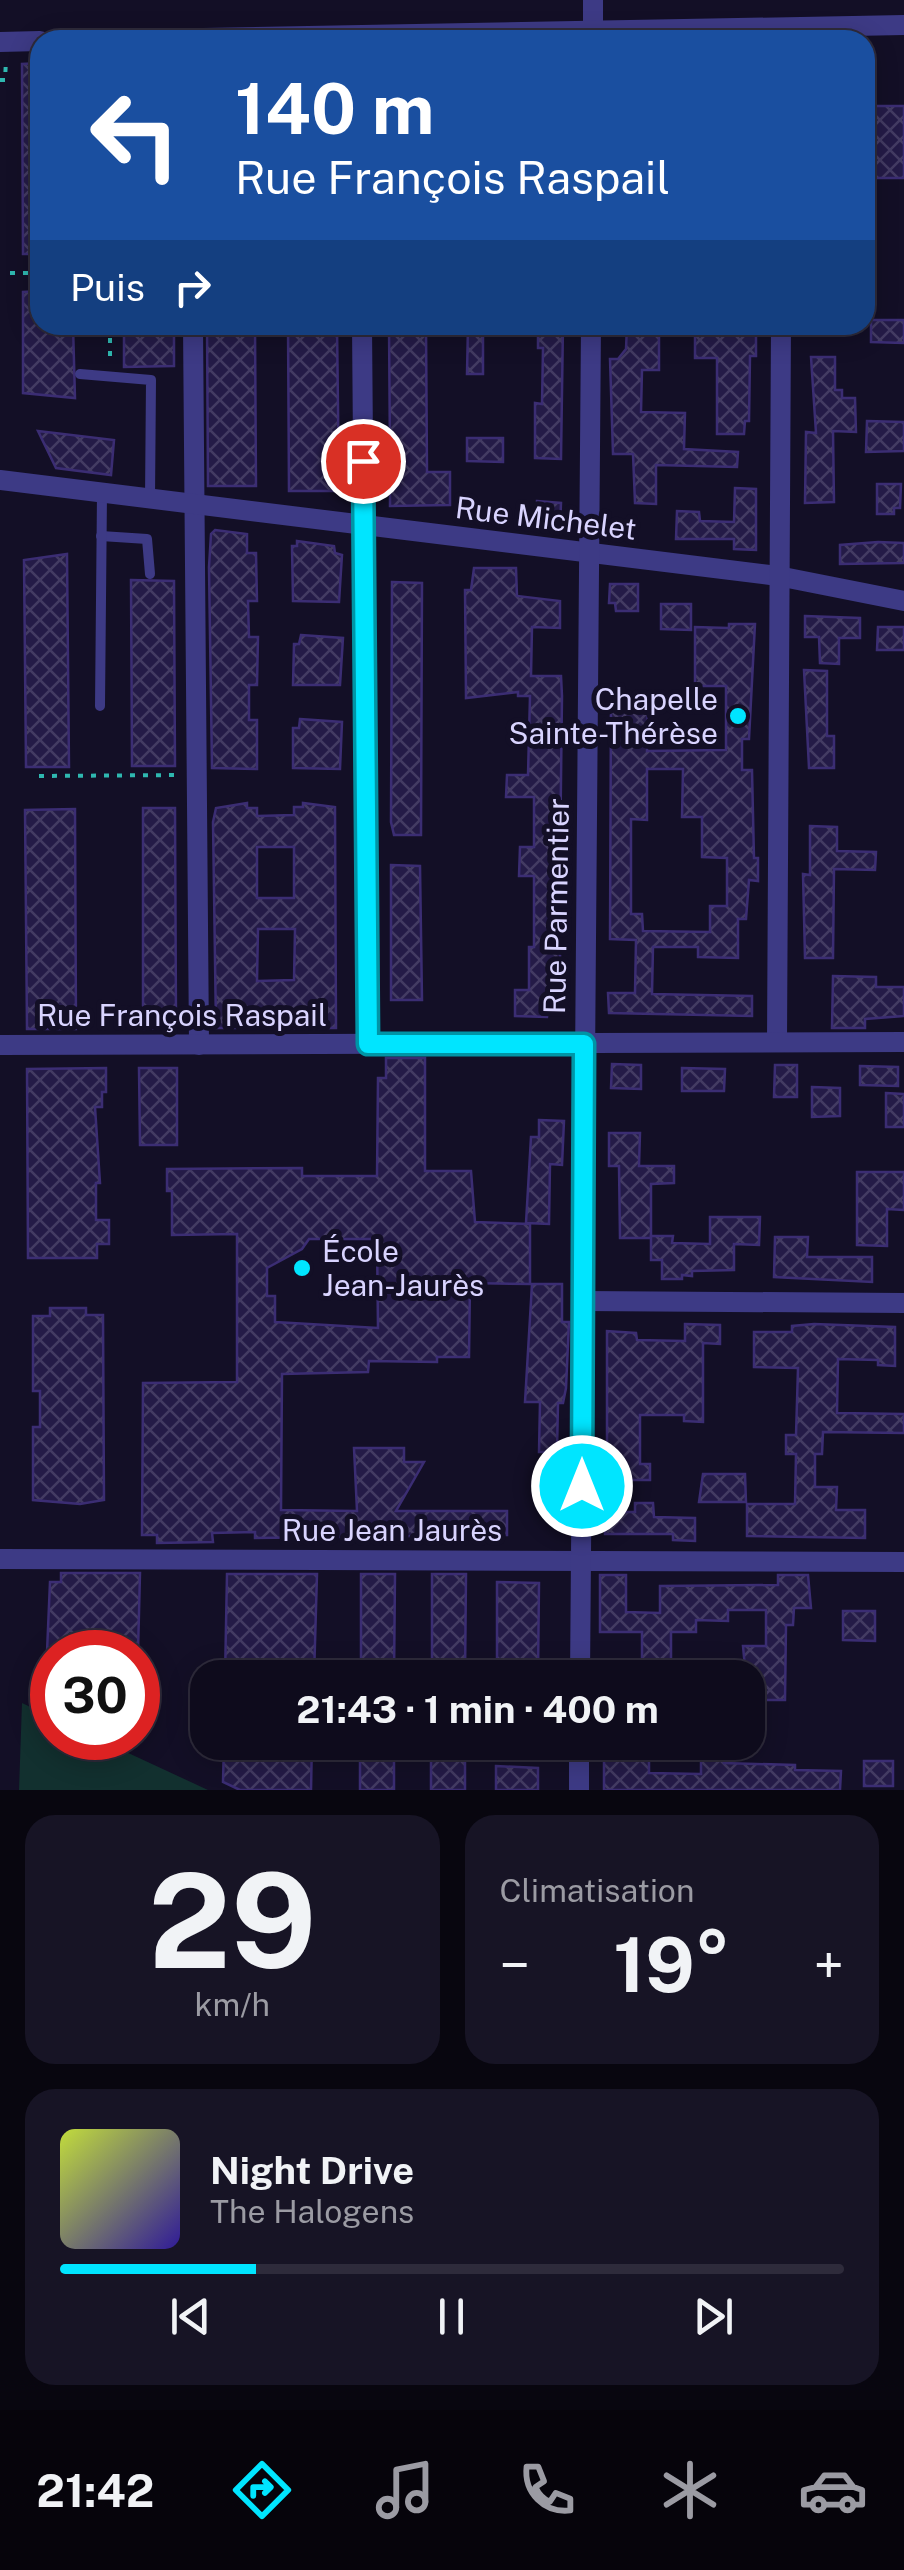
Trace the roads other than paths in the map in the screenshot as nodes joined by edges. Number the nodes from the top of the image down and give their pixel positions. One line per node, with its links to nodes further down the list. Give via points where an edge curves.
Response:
1 (593, 0): 3 (street)
2 (904, 24): 4 (street)
3 (593, 30)
4 (832, 30)
5 (30, 41): 6 (street)
6 (0, 42)
7 (192, 335): 15 (street)
8 (362, 335): 16 (street)
9 (592, 335): 18 (street, Rue Parmentier)
10 (781, 335): 20 (street)
11 (80, 374): 14 (lane, via 151,380)
12 (0, 480): 13 (street, Rue Michelet)
13 (102, 493): 14 (street, Rue Michelet); 17 (lane)
14 (150, 499): 15 (street, Rue Michelet)
15 (196, 506): 16 (street, Rue Michelet); 27 (street)
16 (364, 525): 18 (street, Rue Michelet); 25 (street)
17 (100, 536): 19 (lane, via 146,539); 22 (lane)
18 (590, 555): 20 (street, Rue Michelet); 26 (street, Rue Parmentier)
19 (150, 574)
20 (778, 576): 21 (street, Rue Michelet); 23 (street)
21 (904, 601)
22 (100, 706)
23 (777, 1042): 24 (street, Rue François Raspail); 26 (street, Rue François Raspail)
24 (904, 1042)
25 (368, 1044): 26 (street, Rue François Raspail); 27 (street, Rue François Raspail)
26 (584, 1044): 29 (street, Rue Parmentier)
27 (199, 1045): 28 (street, Rue François Raspail)
28 (0, 1046)
29 (583, 1301): 30 (street); 32 (street, Rue Parmentier)
30 (904, 1303)
31 (0, 1559): 32 (street, Rue Jean Jaurès)
32 (581, 1560): 33 (street, Rue Jean Jaurès); 34 (street, Rue Parmentier)
33 (904, 1562)
34 (580, 1660)
35 (580, 1760): 36 (street)
36 (579, 1790)

